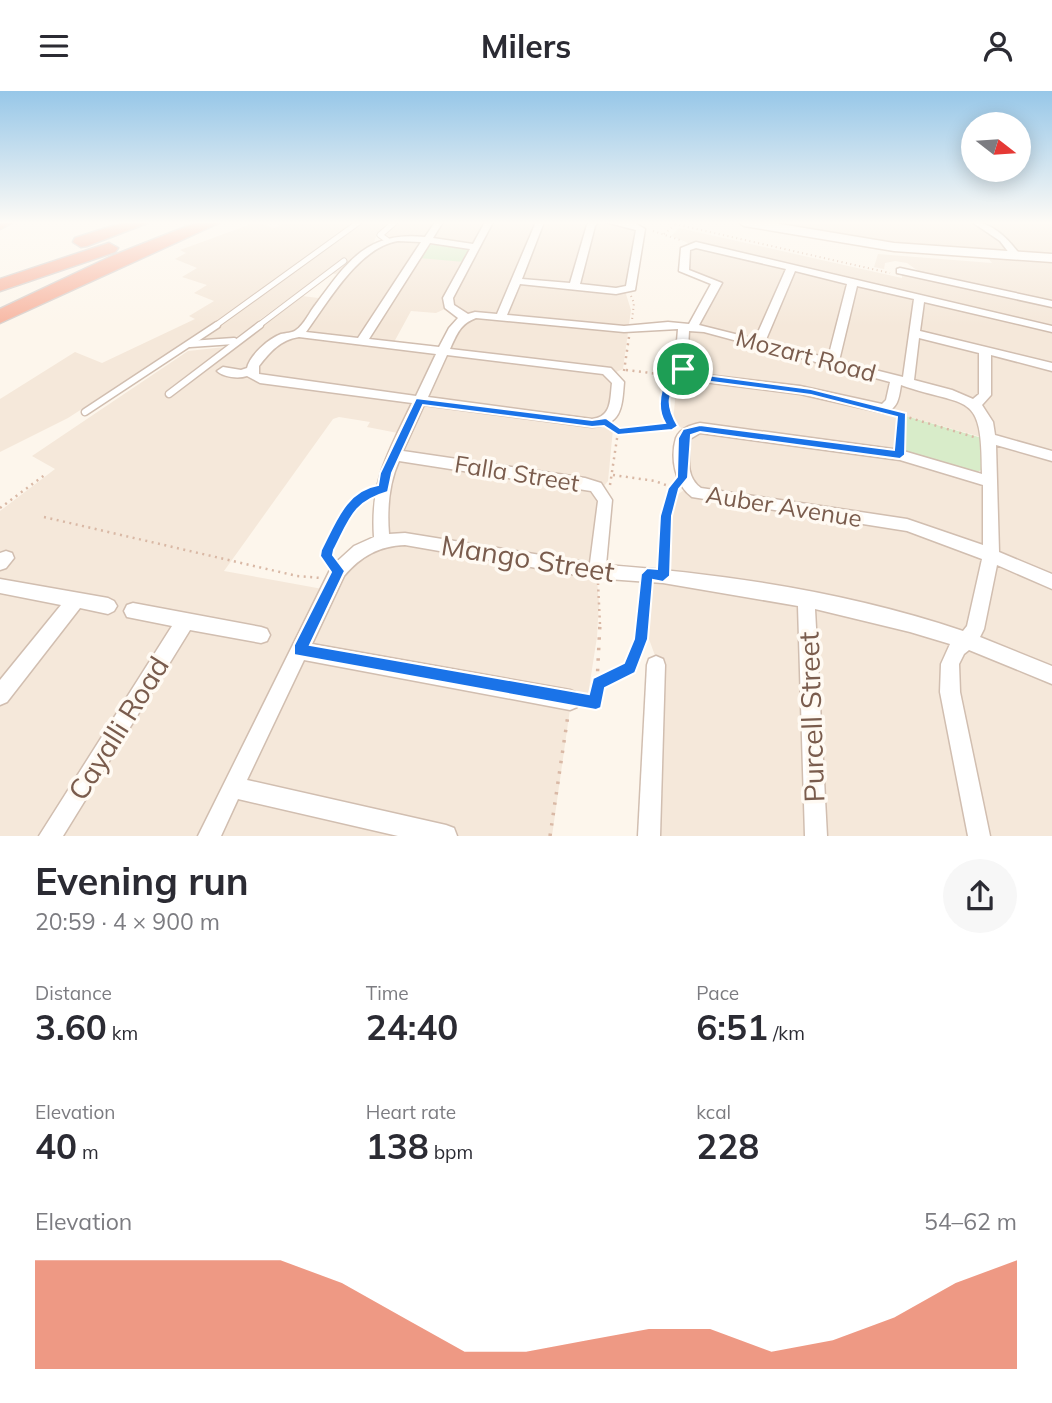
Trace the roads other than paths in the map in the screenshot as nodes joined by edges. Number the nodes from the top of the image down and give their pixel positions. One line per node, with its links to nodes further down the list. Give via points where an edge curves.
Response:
1 (37, 257): 17 (highway)
2 (82, 257): 23 (highway)
3 (126, 257): 28 (highway)
4 (311, 257): 37 (lane)
5 (363, 257): 20 (street)
6 (416, 257): 35 (street)
7 (471, 257): 29 (street, via 447,302)
8 (526, 257): 21 (street)
9 (582, 257): 24 (street)
10 (636, 257): 24 (street, via 633,286 619,291)
11 (684, 257): 30 (street, via 684,271 721,279)
12 (749, 257): 16 (street)
13 (1030, 257): 14 (main road)
14 (1052, 258)
15 (344, 261): 19 (lane)
16 (792, 266): 22 (street); 36 (street)
17 (0, 269)
18 (900, 271): 26 (street)
19 (327, 274): 20 (lane); 34 (lane)
20 (346, 276): 33 (street)
21 (517, 281): 24 (street); 27 (street)
22 (853, 281): 25 (street); 40 (street)
23 (0, 285)
24 (574, 287)
25 (919, 298): 31 (street); 32 (street)
26 (1052, 304)
27 (502, 316): 29 (street, Mozart Road); 30 (street, Mozart Road, via 624,329)
28 (0, 317)
29 (466, 318): 39 (street, via 454,328)
30 (688, 327): 36 (street, Mozart Road); 44 (street, via 679,371 696,377 800,390 884,409)
31 (1052, 329)
32 (914, 333): 38 (street); 44 (street)
33 (299, 334): 35 (street); 43 (street, via 274,342)
34 (235, 341): 37 (lane); 45 (lane)
35 (361, 342): 39 (street)
36 (759, 343): 40 (street, Mozart Road)
37 (190, 344): 48 (lane)
38 (985, 350): 41 (street); 47 (street, via 985,395)
39 (443, 351): 46 (street); 46 (street, via 607,371 618,381 614,415 606,422 592,423)
40 (833, 363): 44 (street, Mozart Road)
41 (1052, 367)
42 (223, 371): 43 (street)
43 (251, 371): 46 (street, via 260,379)
44 (902, 381): 47 (street, Mozart Road)
45 (169, 394)
46 (419, 401): 50 (street)
47 (975, 404): 49 (street, via 986,422)
48 (85, 412)
49 (989, 440): 51 (street); 52 (street)
50 (393, 455): 53 (street); 56 (street, Falla Street, via 585,483 601,491 605,504)
51 (1052, 456)
52 (989, 482): 55 (street); 55 (street, Auber Avenue, via 900,455 700,428 683,438 678,483 703,495 907,525)
53 (384, 489): 54 (street); 57 (lane, via 370,491 353,502 326,556)
54 (382, 541): 56 (street, Mango Street, via 405,539); 57 (street, Mango Street, via 357,552)
55 (991, 556): 58 (street, Auber Avenue); 66 (street, via 978,618)
56 (597, 571): 60 (street, Mango Street)
57 (336, 575): 67 (street, Mango Street)
58 (1052, 582)
59 (0, 586): 61 (street)
60 (806, 598): 66 (street, Mango Street, via 889,617); 77 (street, Purcell Street)
61 (76, 600): 62 (street); 70 (street)
62 (108, 606)
63 (133, 611): 64 (street)
64 (186, 620): 65 (street); 73 (street, Cayalli Road)
65 (261, 635)
66 (966, 642): 69 (street, Mango Street); 78 (street, via 952,655 950,692)
67 (299, 650): 71 (street); 72 (street, Mango Street)
68 (656, 665): 76 (street)
69 (1052, 675)
70 (0, 695)
71 (570, 700)
72 (233, 787): 74 (street, Mango Street); 75 (street)
73 (50, 836)
74 (209, 836)
75 (446, 836)
76 (649, 836)
77 (816, 836)
78 (979, 836)

